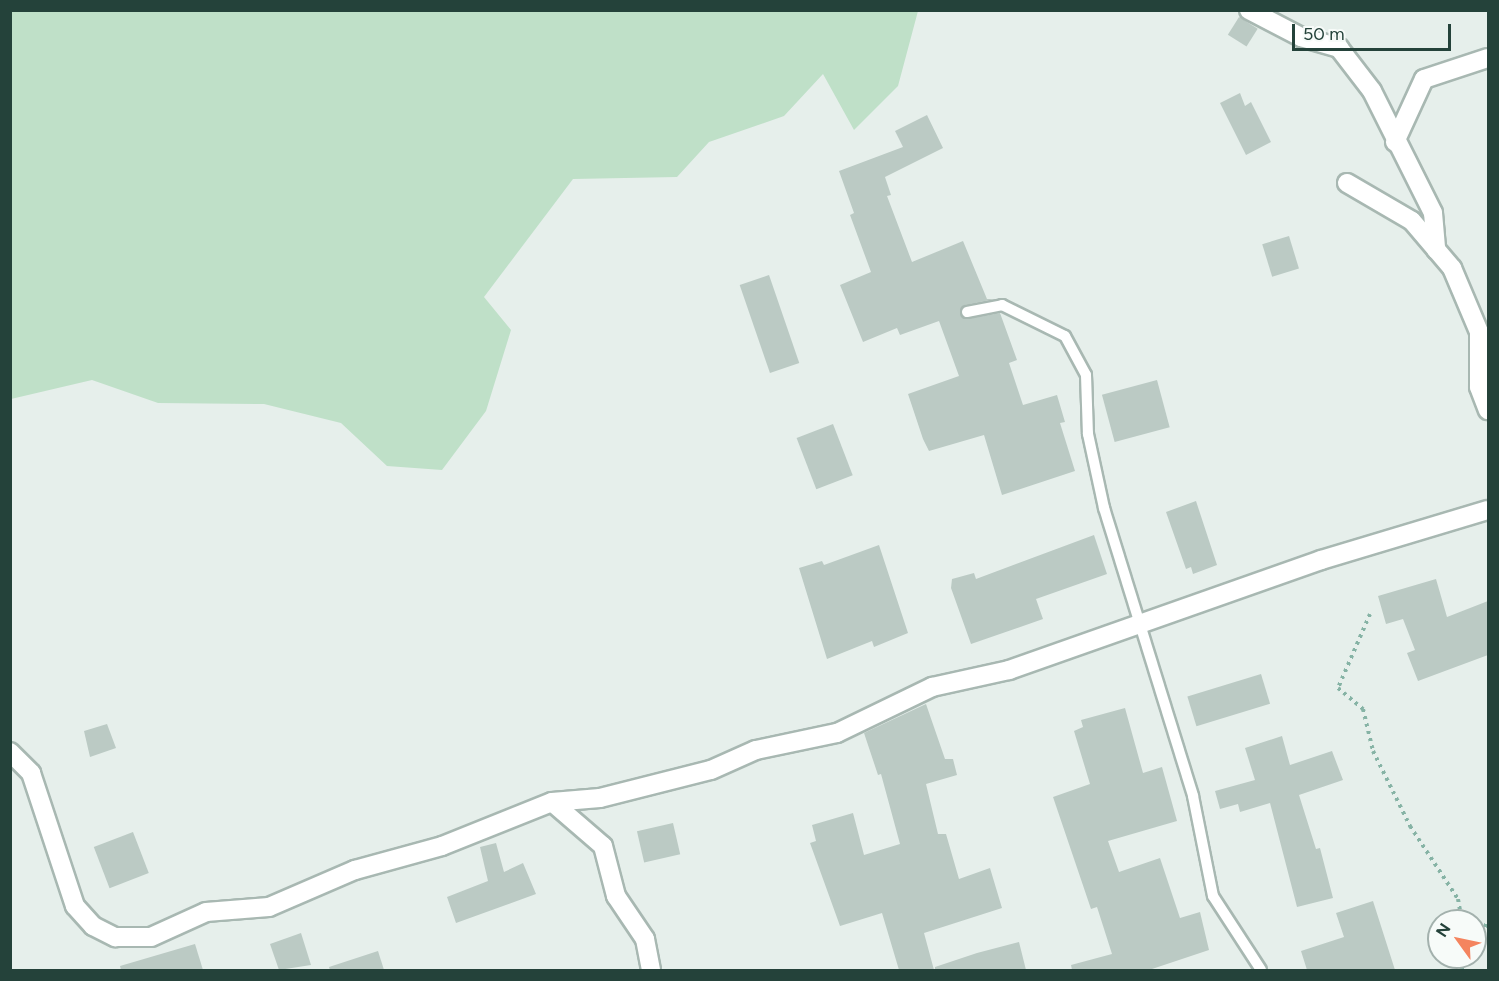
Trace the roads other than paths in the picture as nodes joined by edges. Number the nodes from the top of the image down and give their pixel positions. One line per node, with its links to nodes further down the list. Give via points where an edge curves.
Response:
1 (1249, 10): 3 (street, via 1301,37 1340,48 1372,91)
2 (1488, 58): 3 (street, via 1424,80)
3 (1395, 142): 5 (street, via 1433,213)
4 (1347, 183): 5 (street, via 1412,221)
5 (1436, 250): 7 (street, via 1452,268 1479,332 1479,387)
6 (967, 312): 9 (lane, via 1002,305 1065,336 1086,375 1088,434 1104,508)
7 (1488, 410)
8 (1488, 510): 9 (street, via 1321,560)
9 (1139, 623): 11 (street, via 1009,670 932,687 837,733 756,750 711,770 600,798); 13 (lane, via 1193,796 1213,896)
10 (10, 752): 11 (street, via 31,773 75,906 93,926 115,937 151,937 206,912 269,907 355,870 442,846)
11 (552, 802): 12 (street, via 603,846 616,896 645,939)
12 (651, 970)
13 (1261, 970)

